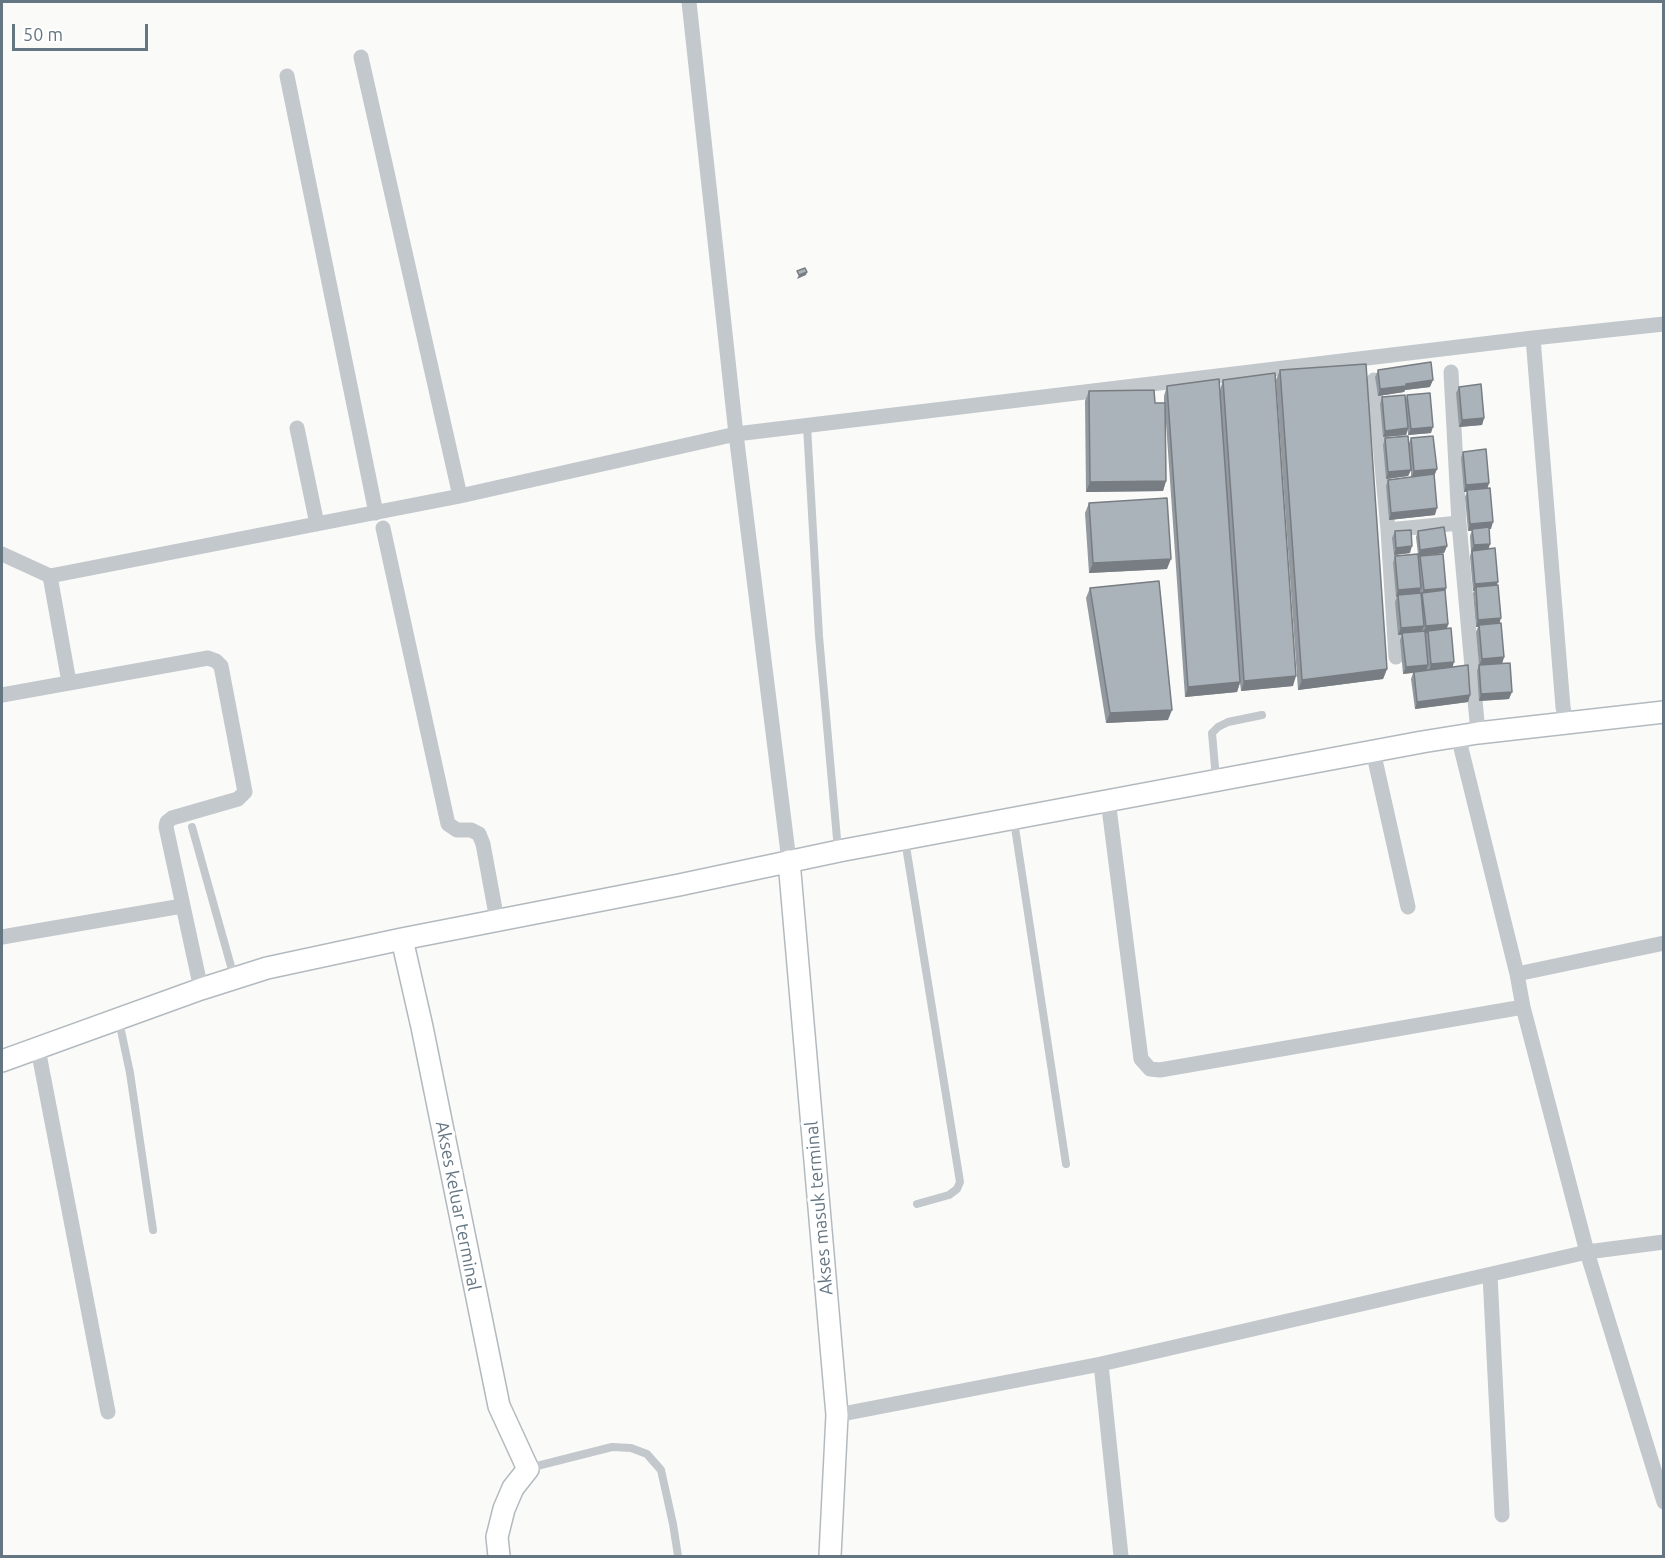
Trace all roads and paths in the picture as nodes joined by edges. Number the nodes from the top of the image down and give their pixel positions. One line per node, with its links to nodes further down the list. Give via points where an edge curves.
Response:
1 (689, 2): 10 (street)
2 (361, 57): 11 (street)
3 (287, 76): 12 (street)
4 (1664, 324): 5 (street)
5 (1533, 338): 8 (street); 24 (street)
6 (1451, 372): 13 (street)
7 (1374, 380): 16 (street)
8 (807, 426): 10 (street); 32 (lane, via 819,636)
9 (297, 428): 14 (street)
10 (736, 434): 11 (street); 33 (street)
11 (460, 496): 12 (street)
12 (376, 513): 14 (street)
13 (1459, 523): 16 (street); 25 (street)
14 (317, 524): 18 (street)
15 (383, 528): 36 (street, via 448,824 479,834)
16 (1388, 530): 19 (street)
17 (2, 554): 18 (street)
18 (50, 576): 20 (street)
19 (1396, 657)
20 (69, 682): 21 (street); 34 (street, via 208,658 221,666 245,792 238,799 167,822)
21 (2, 695)
22 (1664, 712): 24 (street)
23 (1262, 716): 27 (lane, via 1228,722 1212,733)
24 (1566, 723): 25 (street)
25 (1468, 734): 26 (street); 40 (street)
26 (1373, 751): 27 (street); 35 (street)
27 (1216, 781): 28 (street)
28 (1108, 800): 29 (street); 43 (street, via 1141,1059 1150,1069)
29 (1013, 818): 31 (street); 47 (lane)
30 (192, 827): 41 (lane)
31 (904, 839): 32 (street); 48 (lane, via 960,1182 949,1195)
32 (838, 851): 33 (street)
33 (789, 861): 36 (street); 55 (street, Akses masuk terminal)
34 (182, 906): 37 (street); 42 (street)
35 (1408, 907)
36 (497, 920): 38 (street)
37 (2, 937)
38 (402, 939): 41 (street); 56 (street, Akses keluar terminal, via 499,1406)
39 (1664, 943): 40 (street)
40 (1517, 974): 43 (street)
41 (234, 978): 42 (street)
42 (201, 989): 44 (street)
43 (1523, 1007): 51 (street)
44 (118, 1019): 45 (street); 49 (lane, via 130,1073)
45 (38, 1049): 46 (street); 54 (street)
46 (2, 1061)
47 (1066, 1164)
48 (917, 1204)
49 (153, 1230)
50 (1664, 1242): 51 (street)
51 (1587, 1252): 52 (street); 57 (street)
52 (1490, 1275): 53 (street); 58 (street)
53 (1101, 1364): 55 (street); 62 (street)
54 (108, 1412)
55 (837, 1415): 61 (street, Akses masuk terminal)
56 (528, 1469): 59 (street, via 513,1488 504,1509 497,1537); 60 (lane, via 612,1447 647,1454 661,1470)
57 (1664, 1502)
58 (1502, 1515)
59 (499, 1557)
60 (678, 1557)
61 (830, 1557)
62 (1120, 1557)

